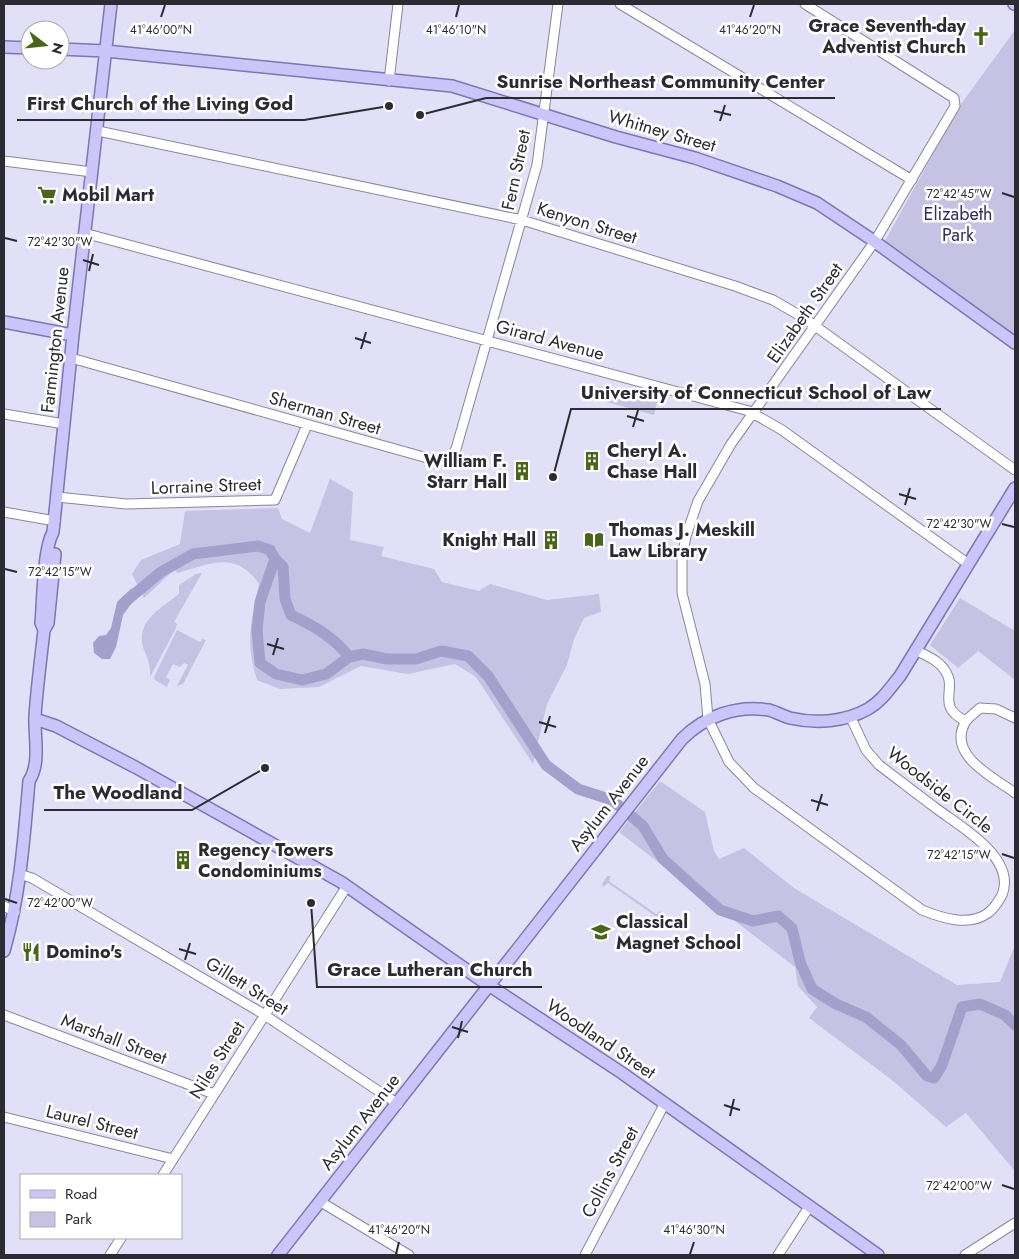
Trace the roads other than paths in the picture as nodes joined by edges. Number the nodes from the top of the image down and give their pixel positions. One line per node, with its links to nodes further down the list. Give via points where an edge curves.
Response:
1 (111, 4): 9 (main road, Farmington Avenue)
2 (398, 4): 10 (street)
3 (558, 4): 11 (street, Fern Street)
4 (620, 4): 15 (street)
5 (805, 4): 15 (street, Elizabeth Street, via 954,98 955,103)
6 (4, 47): 7 (main road)
7 (20, 48)
8 (70, 49): 9 (main road, Whitney Street)
9 (106, 51): 10 (main road, Whitney Street); 12 (main road, Farmington Avenue)
10 (390, 80): 11 (main road, Whitney Street, via 452,86)
11 (544, 114): 16 (street, Fern Street, via 537,165); 18 (main road, Whitney Street, via 788,189 822,206)
12 (98, 131): 14 (main road, Farmington Avenue); 16 (street, Kenyon Street)
13 (4, 161): 14 (street)
14 (92, 172): 17 (main road, Farmington Avenue)
15 (912, 180): 18 (street, Elizabeth Street)
16 (522, 220): 20 (street, Kenyon Street, via 735,286 785,306); 22 (street, Fern Street)
17 (84, 233): 21 (main road, Farmington Avenue); 22 (street, Girard Avenue)
18 (876, 241): 20 (street, Elizabeth Street); 23 (main road, Whitney Street)
19 (4, 322): 21 (main road)
20 (816, 326): 25 (street, Elizabeth Street); 29 (street, Kenyon Street)
21 (73, 335): 24 (main road, Farmington Avenue)
22 (488, 340): 25 (street, Girard Avenue); 28 (street, Sherman Street, via 456,449 447,460 438,461)
23 (1015, 342)
24 (71, 358): 27 (main road, Farmington Avenue); 28 (street, Sherman Street)
25 (754, 413): 34 (street, Girard Avenue); 38 (street, Elizabeth Street, via 711,476 684,546 682,593 705,684)
26 (4, 414): 27 (street)
27 (64, 424): 31 (main road, Farmington Avenue)
28 (307, 424): 31 (street, Lorraine Street, via 274,500 126,504)
29 (1015, 470)
30 (1015, 488): 34 (main road, Asylum Avenue)
31 (57, 497): 33 (main road, Farmington Avenue)
32 (4, 512): 33 (street)
33 (54, 526): 39 (main road, Farmington Avenue, via 45,573 41,623 44,630)
34 (967, 563): 35 (main road, Asylum Avenue)
35 (915, 650): 36 (main road, Asylum Avenue, via 883,697); 40 (street, via 932,658 945,671 948,676 947,702 952,711)
36 (851, 718): 38 (main road, Asylum Avenue, via 810,721 750,709); 38 (street, Woodside Circle, via 866,750 879,765 978,839 1000,864 1004,890 994,908 986,914 976,919 948,919 909,903 754,788 729,762)
37 (1015, 718): 40 (street, via 996,709 980,708)
38 (708, 719): 47 (main road, Asylum Avenue, via 694,727 676,746)
39 (35, 720): 42 (main road, Farmington Avenue, via 30,731 26,771 29,781); 43 (main road, Woodland Street, via 56,726 135,767)
40 (966, 721): 41 (street, via 962,746 968,757)
41 (1015, 793)
42 (22, 875): 45 (main road, Farmington Avenue, via 25,885 21,905); 49 (street, Gillett Street)
43 (347, 886): 47 (main road, Woodland Street); 49 (street, Niles Street)
44 (4, 906): 45 (street)
45 (15, 912): 46 (main road, Farmington Avenue)
46 (4, 951)
47 (490, 985): 51 (main road, Woodland Street); 52 (main road, Asylum Avenue)
48 (4, 1015): 50 (street, Marshall Street)
49 (264, 1015): 50 (street, Niles Street); 52 (street, Gillett Street)
50 (214, 1094): 54 (street, Niles Street)
51 (665, 1103): 57 (main road, Woodland Street); 64 (street, Collins Street)
52 (398, 1104): 56 (main road, Asylum Avenue)
53 (4, 1116): 54 (street, Laurel Street)
54 (174, 1159): 55 (street, Niles Street)
55 (164, 1174)
56 (321, 1202): 60 (street); 62 (main road, Asylum Avenue)
57 (809, 1207): 65 (street); 66 (main road, Woodland Street)
58 (1015, 1223): 67 (street)
59 (120, 1239): 61 (street)
60 (394, 1251): 63 (street)
61 (110, 1255)
62 (278, 1255)
63 (409, 1255)
64 (584, 1255)
65 (778, 1255)
66 (878, 1255)
67 (964, 1255)

